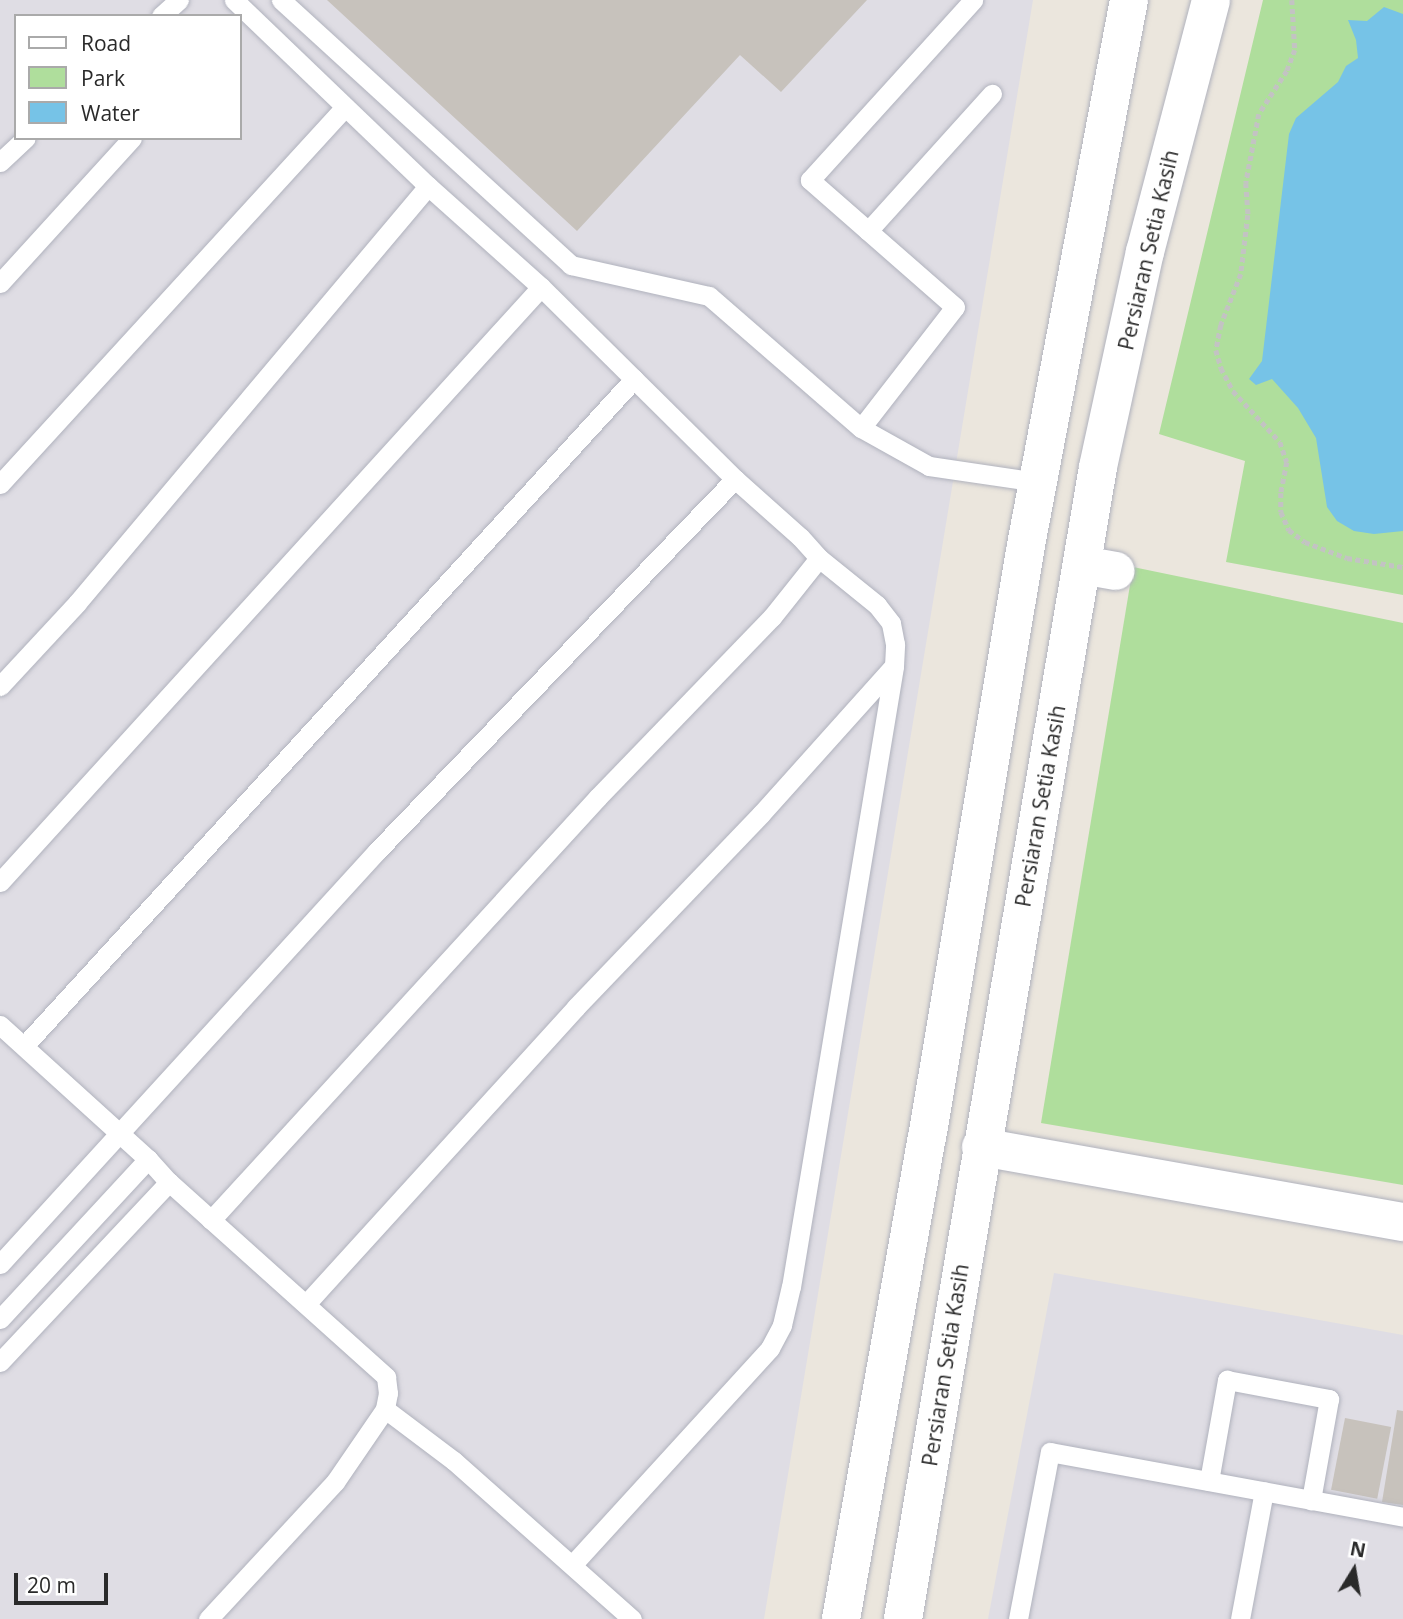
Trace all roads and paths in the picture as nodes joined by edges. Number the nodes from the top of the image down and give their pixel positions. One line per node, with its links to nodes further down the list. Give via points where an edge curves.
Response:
1 (179, 0): 8 (lane)
2 (281, 0): 19 (lane, via 572,265 709,296)
3 (974, 0): 15 (lane, via 810,180)
4 (1129, 0): 21 (street)
5 (1211, 0): 31 (street, Persiaran Setia Kasih, via 1145,252 1098,467 1098,568)
6 (1293, 0): 24 (path, via 1295,50 1259,114 1246,183 1248,215 1241,274 1216,350 1233,391 1280,442 1287,463 1281,512 1289,530 1305,542 1347,558)
7 (241, 10): 10 (lane)
8 (163, 14)
9 (992, 94): 15 (lane)
10 (345, 107): 14 (lane); 22 (lane)
11 (24, 140): 13 (lane)
12 (130, 140): 16 (lane)
13 (0, 162)
14 (428, 186): 17 (lane); 26 (lane, via 77,603)
15 (868, 231): 19 (lane, via 955,307)
16 (0, 283)
17 (541, 287): 18 (lane); 27 (lane)
18 (634, 379): 20 (lane); 29 (lane)
19 (861, 428): 21 (lane, via 929,466)
20 (735, 479): 23 (lane); 30 (lane, via 377,851)
21 (1037, 482): 48 (street)
22 (0, 484)
23 (819, 558): 25 (lane, via 891,622); 34 (lane, via 772,617 598,797)
24 (1403, 567)
25 (894, 666): 37 (lane); 45 (lane, via 782,1325 770,1348)
26 (0, 686)
27 (0, 882)
28 (0, 1025): 29 (lane)
29 (23, 1046): 30 (lane)
30 (119, 1135): 32 (lane); 36 (lane)
31 (981, 1147): 35 (street); 49 (street, Persiaran Setia Kasih)
32 (148, 1159): 33 (lane); 38 (lane)
33 (169, 1182): 34 (lane); 39 (lane)
34 (211, 1220): 37 (lane)
35 (1403, 1222)
36 (0, 1264)
37 (306, 1304): 40 (lane, via 386,1377)
38 (0, 1319)
39 (0, 1362)
40 (385, 1409): 45 (lane, via 454,1461); 46 (lane, via 335,1482)
41 (1209, 1481): 42 (lane); 43 (lane, via 1227,1380 1329,1399); 50 (lane, via 1050,1452)
42 (1264, 1491): 43 (lane); 51 (lane)
43 (1311, 1500): 44 (lane)
44 (1403, 1517)
45 (573, 1564): 47 (lane)
46 (208, 1619)
47 (632, 1619)
48 (841, 1619)
49 (903, 1619)
50 (1018, 1619)
51 (1240, 1619)

